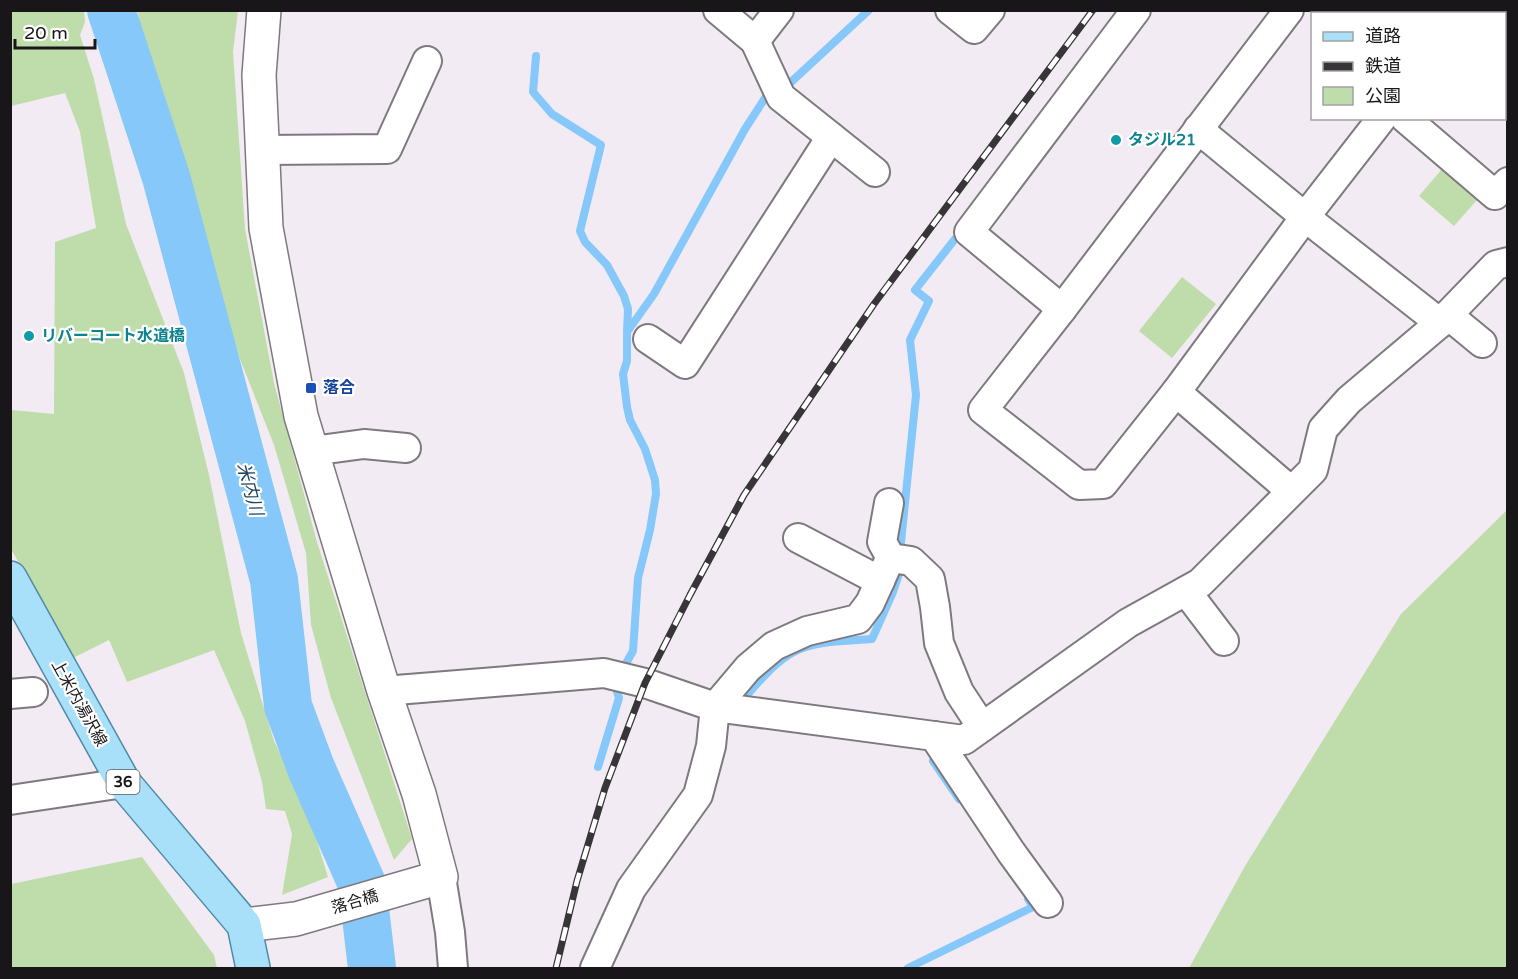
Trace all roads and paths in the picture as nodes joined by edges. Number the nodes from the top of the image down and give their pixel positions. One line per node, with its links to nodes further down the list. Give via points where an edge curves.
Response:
1 (264, 10): 14 (street, via 259,75)
2 (718, 10): 8 (street)
3 (779, 10): 8 (street)
4 (950, 10): 5 (street, via 974,29)
5 (990, 10)
6 (1136, 10): 19 (street, via 969,232)
7 (1289, 10): 12 (street)
8 (755, 41): 13 (street, via 781,97)
9 (427, 61): 14 (street, via 387,149)
10 (1380, 120): 17 (street)
11 (1407, 120): 16 (street, via 1495,195)
12 (1198, 129): 17 (street); 19 (street)
13 (831, 137): 15 (street); 21 (street, via 685,364)
14 (263, 150): 25 (street, via 266,228)
15 (875, 172)
16 (1508, 182)
17 (1305, 217): 20 (street); 23 (street)
18 (1508, 262): 20 (street, via 1496,265)
19 (1062, 309): 23 (street, via 983,410 1079,485 1103,484)
20 (1444, 319): 22 (street); 26 (street, via 1348,400 1323,429 1312,470)
21 (648, 339)
22 (1482, 343)
23 (1176, 392): 26 (street)
24 (406, 448): 25 (street, via 364,444)
25 (312, 451): 33 (street)
26 (1292, 491): 31 (street, via 1200,583)
27 (889, 503): 29 (street, via 882,542)
28 (798, 538): 29 (street)
29 (885, 569): 34 (street, via 858,619 807,632 774,646 748,668); 35 (street, via 911,561 930,579 939,643 959,692)
30 (11, 581): 37 (main road, 上米内湯沢線 / 36)
31 (1186, 591): 32 (street); 35 (street, via 1128,623)
32 (1224, 641)
33 (384, 691): 34 (street, via 604,673); 39 (street, via 419,794)
34 (715, 707): 36 (street); 44 (street, via 711,746 698,795 631,889)
35 (982, 727): 36 (street, via 964,740)
36 (934, 736): 40 (street)
37 (124, 783): 38 (street); 41 (main road, 上米内湯沢線 / 36)
38 (10, 800)
39 (428, 881): 41 (street, 落合橋, via 296,919); 43 (street, via 450,932)
40 (1048, 903)
41 (244, 926): 42 (main road, 上米内湯沢線 / 36)
42 (253, 969)
43 (453, 969)
44 (595, 969)

